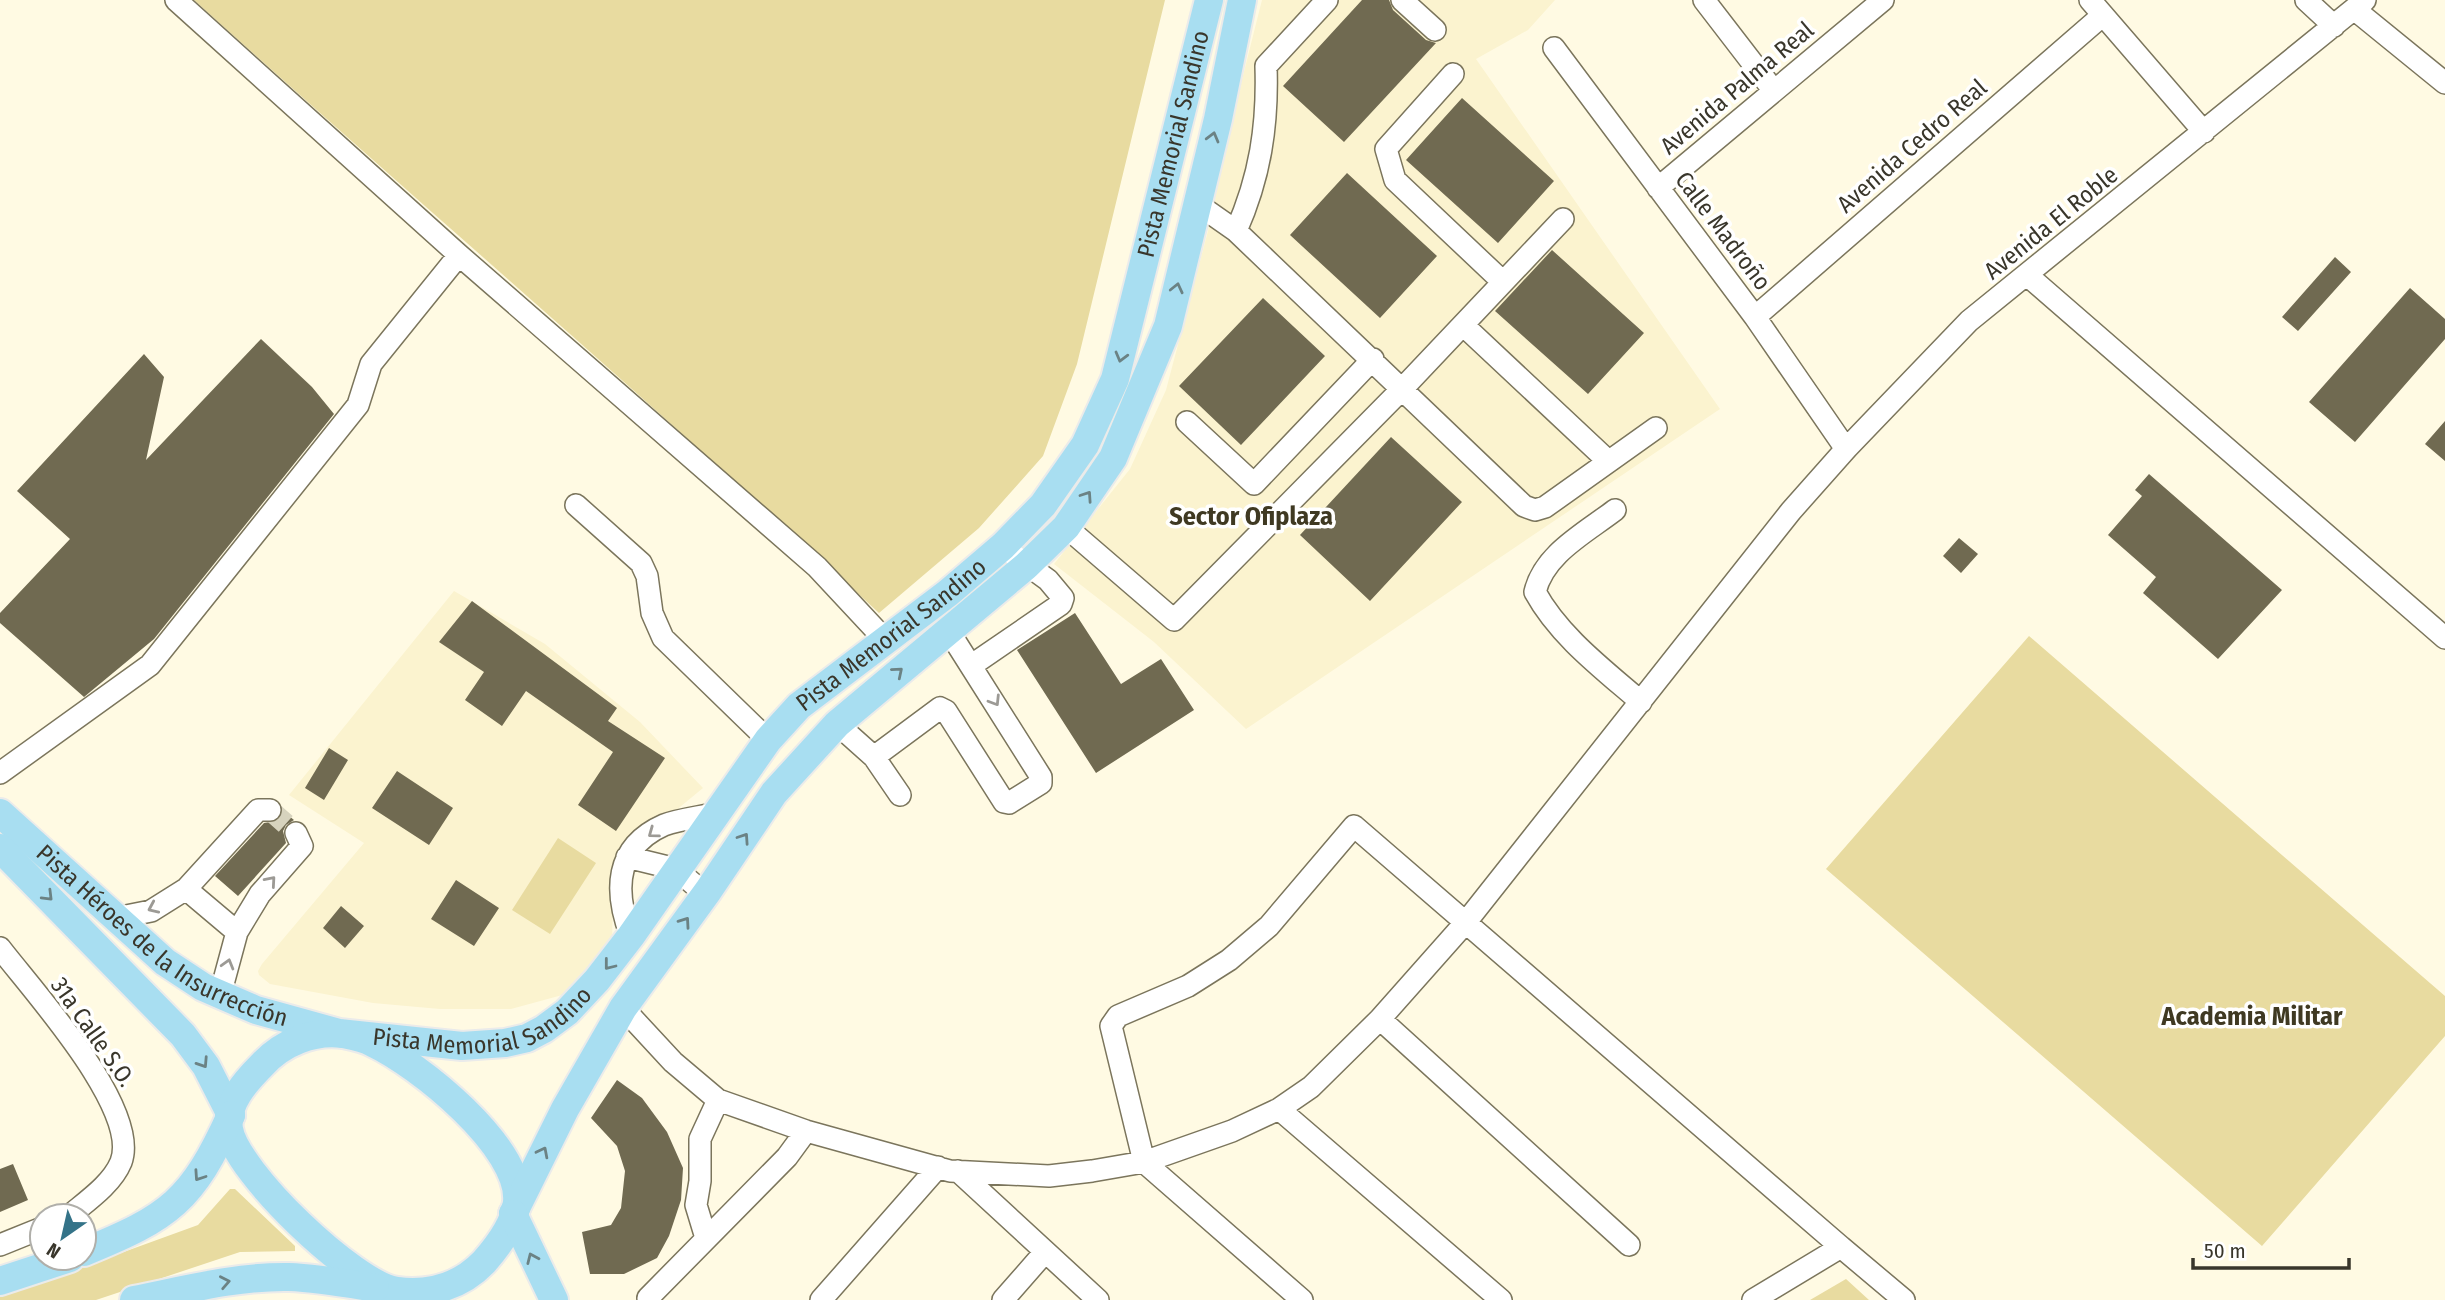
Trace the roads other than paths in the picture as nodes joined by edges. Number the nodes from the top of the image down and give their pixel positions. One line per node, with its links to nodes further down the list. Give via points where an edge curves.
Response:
1 (176, 0): 23 (street)
2 (1209, 0): 17 (main road, Pista Memorial Sandino)
3 (1242, 0): 20 (main road, Pista Memorial Sandino, one-way to 3)
4 (1326, 0): 22 (street, via 1266,66 1268,117 1250,200)
5 (1402, 0): 12 (street)
6 (1704, 0): 16 (street)
7 (1883, 0): 16 (street, Avenida Palma Real)
8 (2306, 0): 11 (street)
9 (2360, 5): 11 (street, Avenida El Roble); 15 (street)
10 (2096, 8): 18 (street); 27 (street, Avenida Cedro Real)
11 (2334, 26): 18 (street, Avenida El Roble)
12 (1435, 30)
13 (1554, 48): 19 (street, Calle Madroño)
14 (1453, 74): 25 (street, via 1386,149 1395,180)
15 (2445, 83)
16 (1774, 91): 19 (street, Avenida Palma Real)
17 (1185, 109): 20 (main road, via 1191,127 1180,181); 26 (main road, Pista Memorial Sandino)
18 (2204, 132): 24 (street, Avenida El Roble)
19 (1658, 188): 27 (street, Calle Madroño)
20 (1196, 203): 22 (street); 26 (main road, via 1171,220 1154,269); 37 (main road, Pista Memorial Sandino, one-way to 20, via 1113,458 1168,326)
21 (1563, 219): 25 (street)
22 (1236, 231): 29 (street)
23 (459, 255): 42 (street, via 817,567); 48 (street, via 371,364 358,405 150,665)
24 (2027, 275): 33 (street, Avenida El Roble, via 1969,321); 41 (street)
25 (1503, 282): 28 (street)
26 (1138, 291): 38 (main road, Pista Memorial Sandino, one-way to 38, via 1115,379 1085,445 1043,505)
27 (1755, 317): 33 (street, Calle Madroño)
28 (1463, 325): 30 (street); 34 (street)
29 (1373, 359): 30 (street); 31 (street, via 1254,484)
30 (1403, 388): 34 (street, via 1524,506 1535,510); 37 (street, via 1174,620)
31 (1187, 422)
32 (1656, 428): 34 (street)
33 (1846, 449): 44 (street, Avenida El Roble, via 1791,510)
34 (1608, 460)
35 (576, 505): 46 (street, via 641,563 652,614 663,638)
36 (1615, 510): 44 (street, via 1558,554 1539,574 1535,592 1545,612)
37 (1066, 527): 39 (main road, Pista Memorial Sandino)
38 (1003, 546): 39 (street); 42 (main road, Pista Memorial Sandino)
39 (1026, 566): 40 (main road, Pista Memorial Sandino); 43 (street, via 1048,580 1063,598 1061,604)
40 (948, 630): 43 (street); 45 (main road, Pista Memorial Sandino, one-way to 40)
41 (2445, 638)
42 (887, 642): 46 (main road, Pista Memorial Sandino, via 799,706)
43 (972, 665): 47 (street, one-way to 47, via 1041,783 1004,802 940,708)
44 (1641, 702): 60 (street, Avenida El Roble)
45 (837, 724): 47 (street); 58 (main road, Pista Memorial Sandino, one-way to 45, via 774,793)
46 (768, 740): 52 (main road, Pista Memorial Sandino)
47 (874, 757): 49 (street)
48 (0, 773)
49 (900, 795)
50 (270, 810): 57 (street, via 258,810)
51 (0, 813): 59 (main road, Pista Héroes de la Insurrección)
52 (718, 813): 55 (street, one-way to 55, via 664,826); 56 (main road, Pista Memorial Sandino)
53 (296, 832): 61 (street, one-way to 53, via 260,894 302,846)
54 (0, 848): 70 (main road, Pista Héroes de la Insurrección, one-way to 70, via 183,1035 206,1066)
55 (627, 857): 56 (street); 62 (street, via 620,898)
56 (676, 869): 58 (street); 62 (main road, Pista Memorial Sandino)
57 (186, 889): 59 (street, one-way to 59, via 151,911); 61 (street)
58 (705, 894): 65 (main road, Pista Memorial Sandino, one-way to 58)
59 (116, 918): 64 (main road, Pista Héroes de la Insurrección, via 174,970)
60 (1466, 922): 66 (street, Avenida El Roble); 72 (street, via 1354,826 1269,926 1229,960 1188,986 1112,1022); 83 (street)
61 (237, 932): 64 (street, one-way to 61)
62 (631, 936): 67 (main road, Pista Memorial Sandino, one-way to 67, via 583,997 527,1038 462,1046)
63 (0, 948): 76 (street, 31a Calle S.O., via 105,1086 124,1133 121,1162)
64 (219, 995): 67 (main road, Pista Héroes de la Insurrección)
65 (624, 1008): 68 (street, via 674,1062); 77 (main road, Pista Memorial Sandino, one-way to 65, via 565,1109)
66 (1380, 1019): 69 (street, Avenida El Roble, via 1325,1074); 81 (street)
67 (339, 1033): 70 (main road, via 303,1038 270,1057 242,1087); 77 (main road, via 371,1041 402,1060 492,1136 514,1180 517,1201)
68 (718, 1100): 71 (street, Avenida El Roble); 79 (street, via 700,1139 696,1205)
69 (1279, 1109): 72 (street, Avenida El Roble); 96 (street)
70 (231, 1115): 82 (main road, one-way to 82, via 187,1194 145,1225); 87 (main road, Pista Héroes de la Insurrección, via 229,1129 262,1186 346,1265)
71 (806, 1131): 73 (street, Avenida El Roble); 79 (street, via 787,1157)
72 (1144, 1162): 74 (street, Avenida El Roble, via 1049,1176); 95 (street)
73 (948, 1169): 74 (street, Avenida El Roble); 75 (street); 92 (street)
74 (996, 1175): 75 (street, via 985,1186)
75 (988, 1199): 84 (street)
76 (86, 1202)
77 (513, 1214): 87 (main road, Pista Memorial Sandino, via 497,1246 466,1277 427,1292); 91 (main road, one-way to 77)
78 (28, 1234): 80 (street)
79 (706, 1238): 88 (street)
80 (0, 1245)
81 (1629, 1245)
82 (98, 1246)
83 (1841, 1247): 97 (street); 98 (street)
84 (1045, 1252): 93 (street); 94 (street)
85 (28, 1272): 86 (main road)
86 (0, 1281)
87 (393, 1290): 89 (main road, one-way to 87, via 271,1277); 90 (main road)
88 (648, 1297)
89 (134, 1300)
90 (436, 1300)
91 (554, 1300)
92 (821, 1300)
93 (1003, 1300)
94 (1098, 1300)
95 (1302, 1300)
96 (1501, 1300)
97 (1753, 1300)
98 (1904, 1300)

